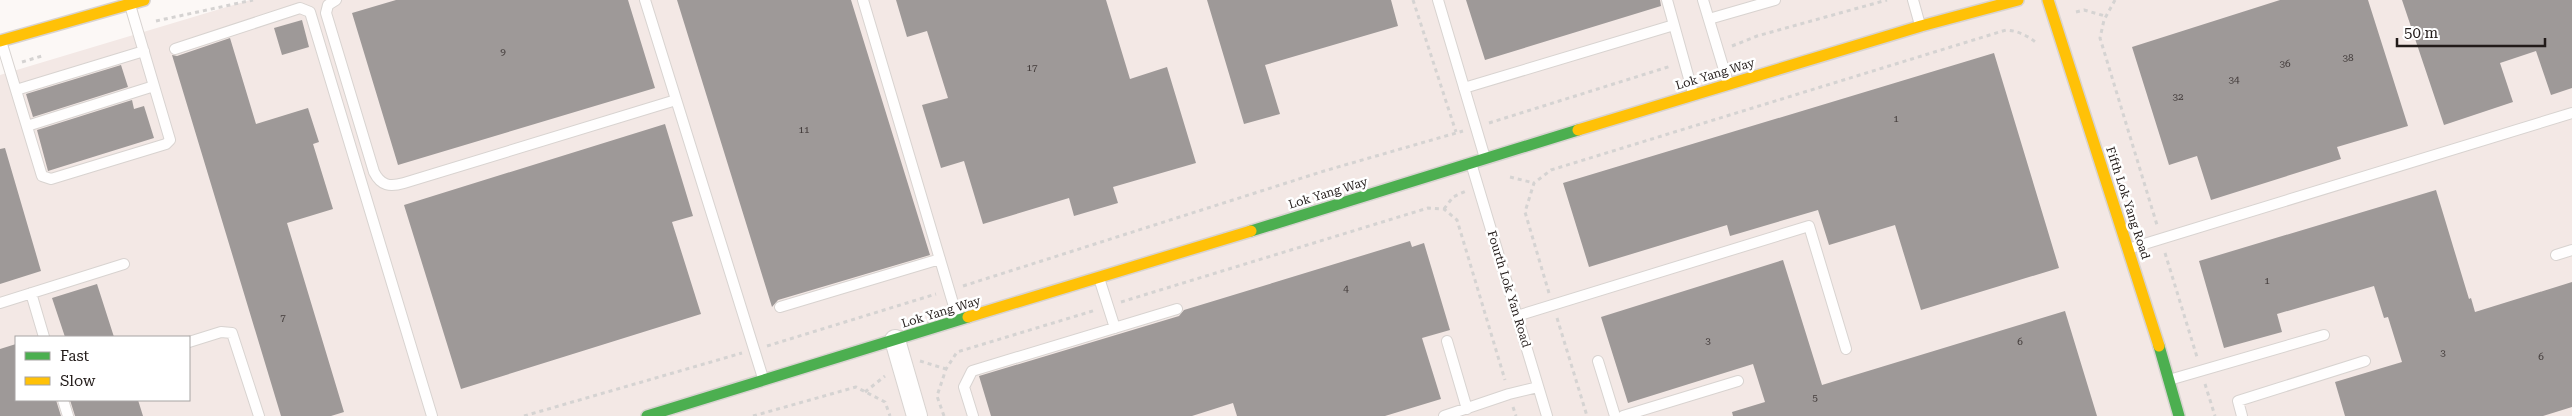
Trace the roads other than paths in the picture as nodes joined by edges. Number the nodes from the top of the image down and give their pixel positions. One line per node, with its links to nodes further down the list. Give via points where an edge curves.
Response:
1 (144, 0): 12 (street)
2 (336, 0): 24 (lane, via 328,5 326,13 374,172 382,183 388,185 414,180)
3 (645, 0): 24 (lane)
4 (863, 0): 32 (lane)
5 (1438, 0): 21 (lane)
6 (1667, 0): 14 (lane)
7 (1703, 0): 13 (lane)
8 (1775, 0): 13 (lane)
9 (1913, 0): 15 (lane)
10 (2018, 0): 15 (street, Lok Yang Way)
11 (2048, 0): 29 (street, Fifth Lok Yang Road)
12 (129, 4): 16 (street); 18 (lane)
13 (1709, 19): 19 (lane)
14 (1674, 25): 21 (lane); 23 (lane)
15 (1921, 26): 19 (street, Lok Yang Way)
16 (0, 41): 22 (lane)
17 (175, 49): 58 (lane, via 300,8 310,12)
18 (144, 52): 20 (lane); 22 (lane)
19 (1729, 84): 23 (street, Lok Yang Way)
20 (154, 86): 26 (lane); 26 (lane, via 170,137 166,144 48,179 42,176)
21 (1464, 88): 27 (lane)
22 (16, 90): 26 (lane)
23 (1693, 95): 27 (street, Lok Yang Way)
24 (676, 100): 50 (lane)
25 (2572, 113): 29 (lane)
26 (27, 126)
27 (1485, 158): 28 (street, Lok Yang Way)
28 (1470, 163): 34 (street, Lok Yang Way); 39 (lane, Fourth Lok Yan Road)
29 (2128, 249): 51 (street, Fifth Lok Yang Road)
30 (2572, 250): 31 (lane)
31 (2556, 255)
32 (940, 258): 37 (lane); 40 (lane)
33 (124, 264): 35 (lane)
34 (1099, 277): 40 (street, Lok Yang Way); 41 (lane)
35 (31, 293): 36 (lane); 43 (lane)
36 (0, 303)
37 (780, 307)
38 (1177, 309): 41 (lane)
39 (1517, 316): 47 (lane, via 1809,226); 53 (lane, Fourth Lok Yan Road)
40 (958, 320): 44 (street, Lok Yang Way)
41 (1115, 328): 61 (lane, via 972,371 964,387)
42 (2324, 335): 51 (lane)
43 (44, 336)
44 (895, 340): 50 (street, Lok Yang Way); 60 (street)
45 (1447, 341): 55 (lane)
46 (190, 342): 57 (lane, via 221,332 232,333)
47 (1846, 349)
48 (1598, 361): 64 (lane)
49 (2365, 361): 67 (lane, via 2238,401)
50 (764, 380): 59 (street, Lok Yang Way)
51 (2169, 380): 66 (street, Fifth Lok Yang Road)
52 (1738, 381): 65 (lane)
53 (1538, 387): 55 (lane); 63 (lane, Fourth Lok Yan Road)
54 (63, 401): 56 (lane)
55 (1466, 409): 62 (lane)
56 (68, 416)
57 (259, 416)
58 (432, 416)
59 (647, 416)
60 (917, 416)
61 (973, 416)
62 (1444, 416)
63 (1547, 416)
64 (1615, 416)
65 (1623, 416)
66 (2179, 416)
67 (2242, 416)

